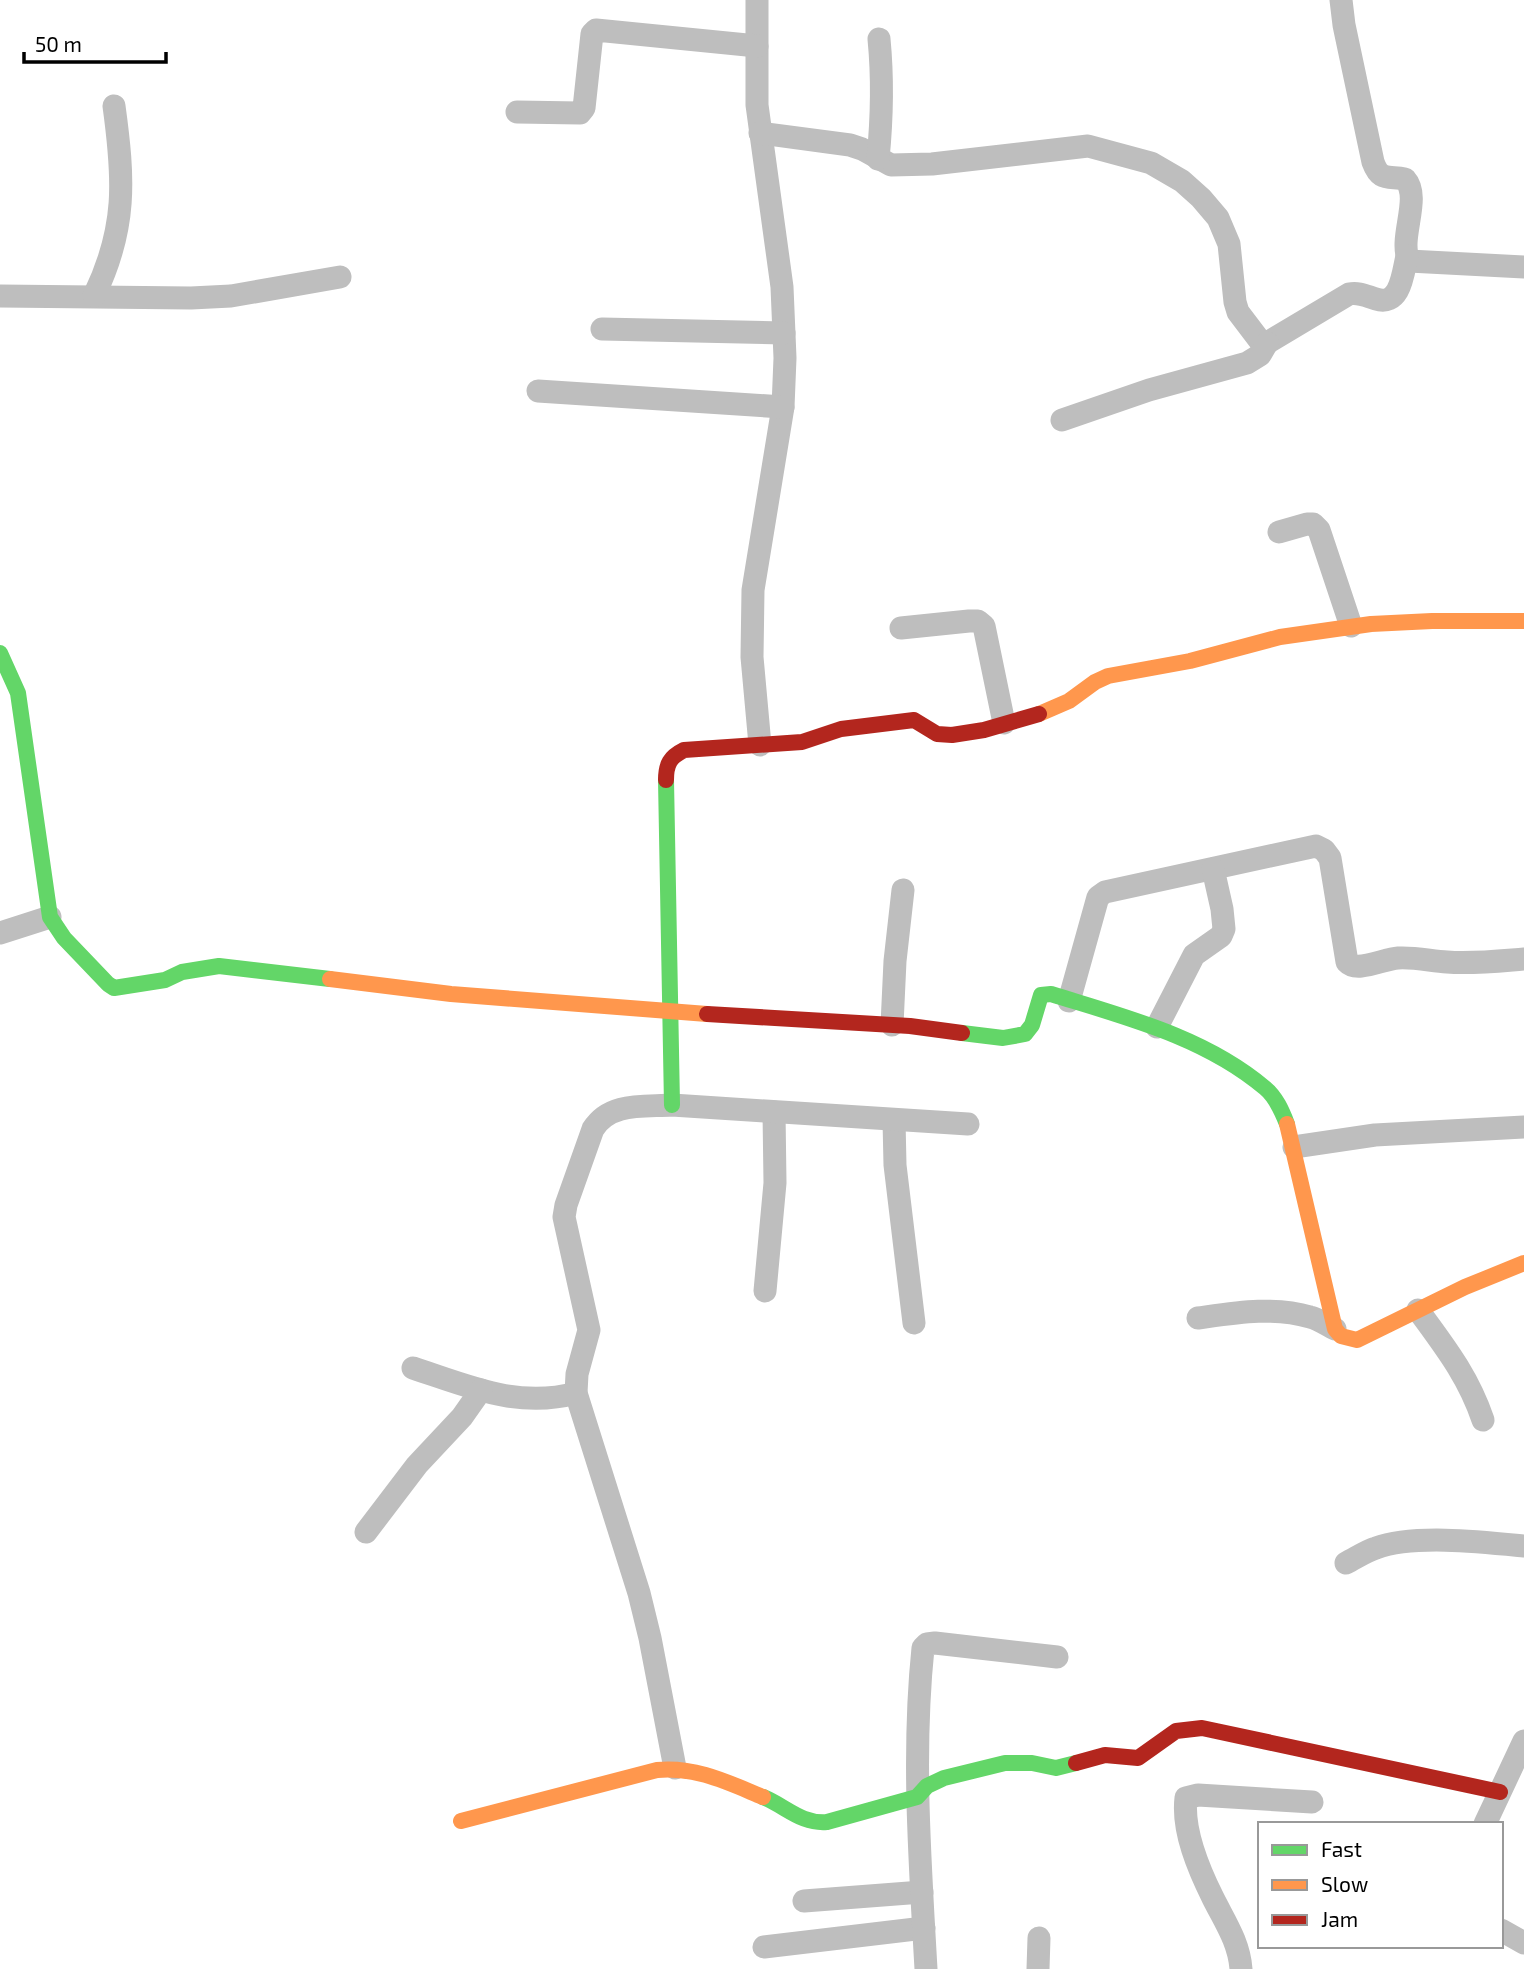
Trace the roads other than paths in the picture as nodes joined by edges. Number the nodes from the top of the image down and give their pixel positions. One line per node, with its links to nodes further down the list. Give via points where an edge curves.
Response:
1 (757, 0): 4 (street)
2 (1341, 0): 9 (street, via 1377,173 1410,184)
3 (879, 39): 8 (street, via 883,103)
4 (757, 46): 6 (street, via 596,30 580,113); 7 (street)
5 (114, 106): 13 (street, via 121,196 116,241)
6 (517, 112)
7 (760, 133): 8 (street, via 850,145); 15 (street)
8 (878, 159): 16 (street, via 908,166 1088,146 1151,163 1182,181 1219,218 1230,244 1238,312 1260,341)
9 (1406, 256): 10 (street, via 1422,263); 16 (street, via 1396,294 1387,300 1349,294)
10 (1524, 267)
11 (340, 277): 13 (street, via 231,296)
12 (0, 296): 13 (street)
13 (94, 296)
14 (602, 329): 15 (street)
15 (784, 333): 18 (street)
16 (1267, 343): 19 (street, via 1260,355 1247,363)
17 (538, 391): 18 (street)
18 (783, 407): 26 (street, via 753,590 752,657)
19 (1062, 419)
20 (1279, 532): 22 (street, via 1307,524 1319,530)
21 (1524, 621): 22 (street, via 1432,620)
22 (1351, 626): 25 (street, via 1117,674 1098,680 1066,703)
23 (901, 628): 25 (street, via 969,621 984,626)
24 (0, 653): 29 (street, via 18,693)
25 (1004, 723): 26 (street, via 944,735 914,720 841,729 802,742)
26 (760, 745): 33 (street, via 684,750 669,760)
27 (1213, 869): 31 (street, via 1316,846 1324,850 1330,858 1347,962 1352,967 1400,958); 32 (street, via 1098,897); 35 (street, via 1224,929 1194,956)
28 (903, 890): 34 (street)
29 (50, 917): 30 (street); 33 (street, via 64,940 114,988 219,966 451,994)
30 (0, 933)
31 (1524, 959)
32 (1069, 1001): 34 (street, via 1041,995 1030,1031 1017,1038); 35 (street)
33 (671, 1012): 34 (street); 36 (street)
34 (892, 1025)
35 (1157, 1027): 41 (street, via 1215,1054 1267,1089 1281,1108)
36 (672, 1105): 37 (street); 50 (street, via 624,1108 600,1119 566,1205 565,1228 589,1330)
37 (774, 1112): 38 (street); 43 (street, via 775,1183)
38 (894, 1120): 39 (street); 46 (street)
39 (968, 1124)
40 (1524, 1127): 41 (street, via 1375,1135)
41 (1294, 1147): 47 (street)
42 (1524, 1263): 44 (street)
43 (765, 1291)
44 (1418, 1310): 47 (street, via 1357,1340 1341,1336); 51 (street, via 1463,1374)
45 (1198, 1318): 47 (street, via 1282,1312 1310,1317)
46 (914, 1323)
47 (1335, 1329)
48 (413, 1368): 49 (street)
49 (481, 1390): 50 (street, via 538,1400); 52 (street)
50 (576, 1393): 57 (street, via 639,1593)
51 (1483, 1420)
52 (366, 1532)
53 (1524, 1546): 54 (street, via 1398,1542)
54 (1346, 1563)
55 (1056, 1657): 59 (street, via 934,1643 923,1647)
56 (1524, 1741): 58 (street)
57 (676, 1768): 59 (street, via 709,1775 782,1805 812,1823); 61 (street)
58 (1500, 1792): 59 (street, via 1188,1728 1176,1731 1138,1758 1105,1755 1056,1768 1005,1763 944,1778); 62 (street)
59 (917, 1797): 63 (street)
60 (1312, 1802): 72 (street, via 1186,1798 1192,1847 1231,1931)
61 (461, 1821)
62 (1486, 1822)
63 (922, 1892): 64 (street); 65 (street)
64 (804, 1901)
65 (924, 1928): 69 (street); 70 (street)
66 (1503, 1931): 68 (street)
67 (1039, 1938): 71 (street)
68 (1524, 1943)
69 (764, 1947)
70 (926, 1969)
71 (1038, 1969)
72 (1241, 1969)

